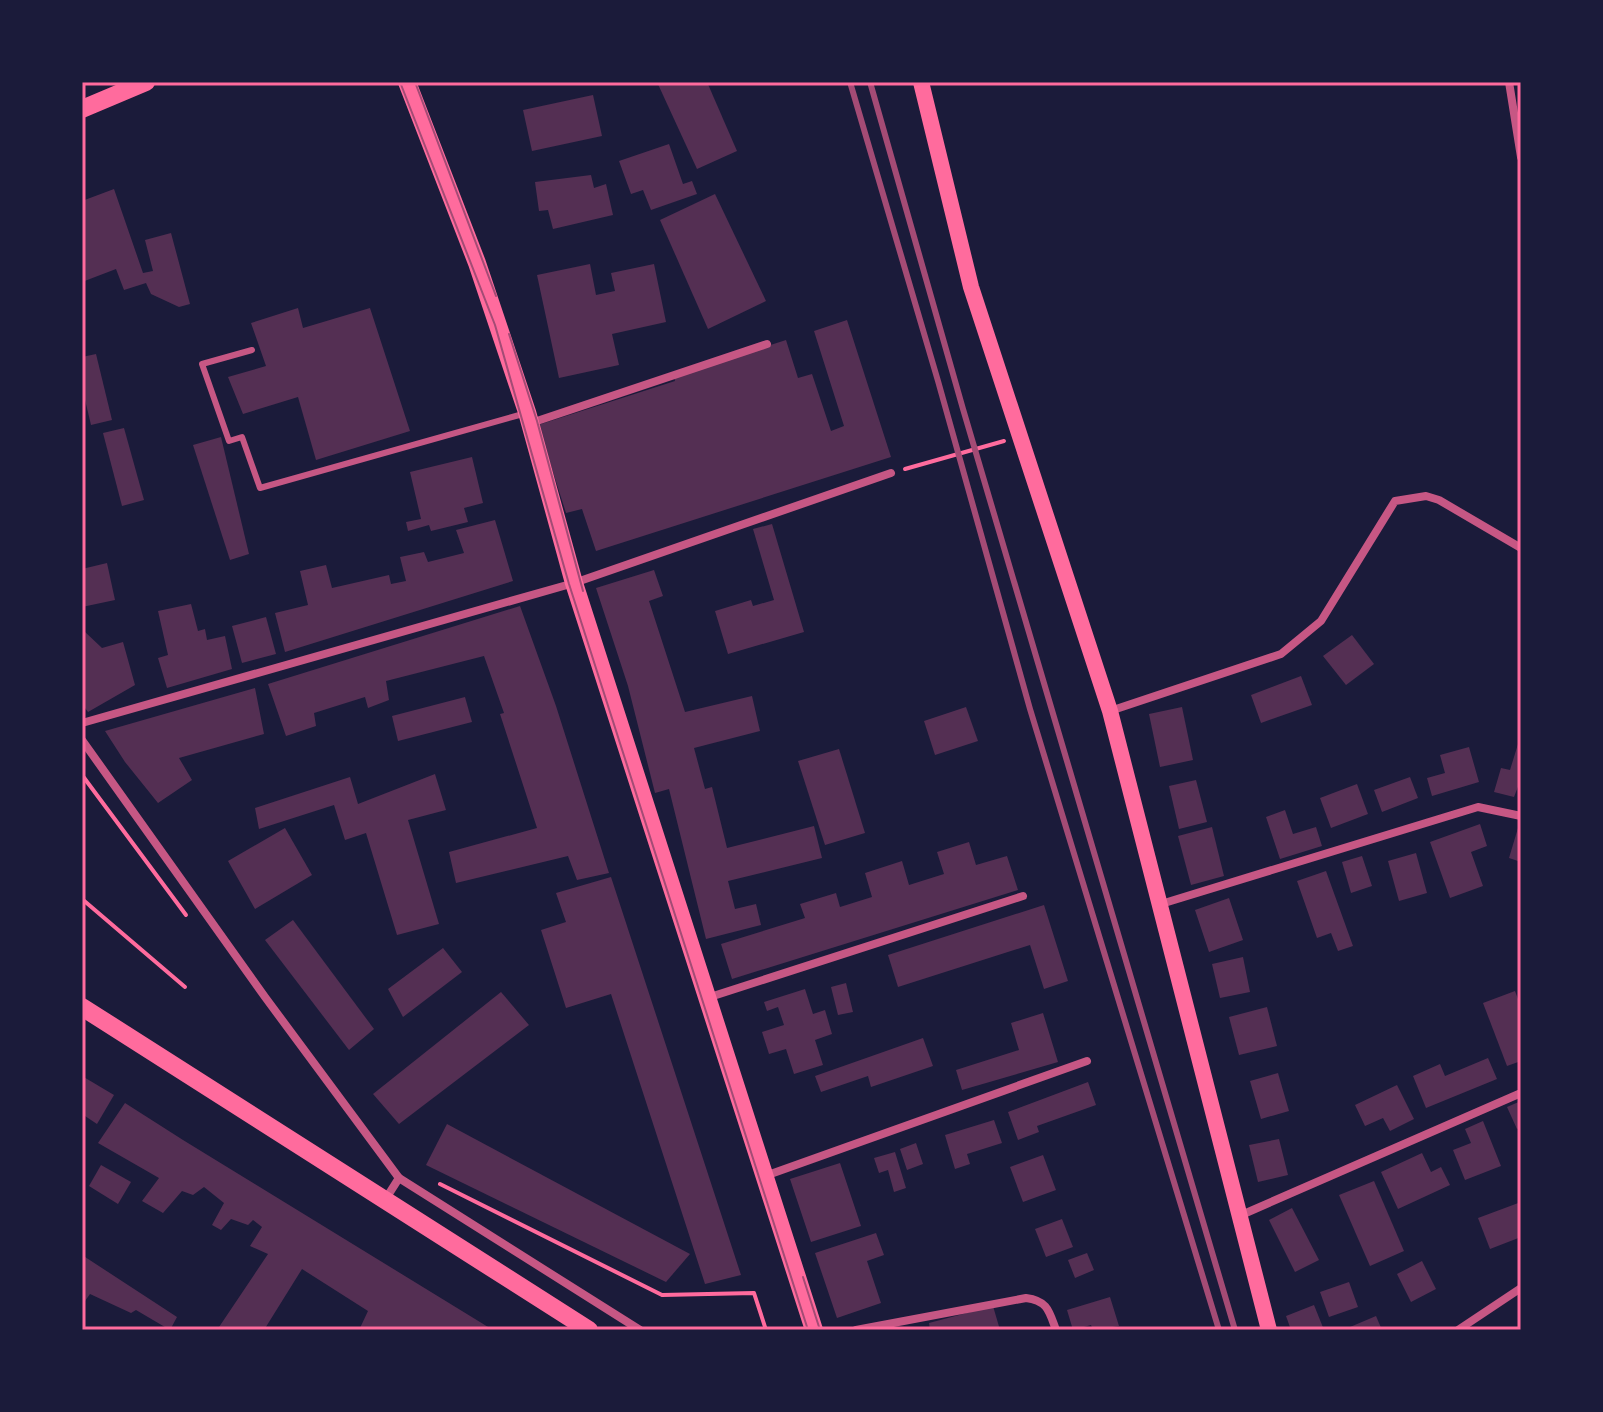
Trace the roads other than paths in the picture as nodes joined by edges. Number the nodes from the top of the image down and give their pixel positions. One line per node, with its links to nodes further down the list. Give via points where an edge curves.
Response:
1 (146, 82): 5 (main road)
2 (407, 82): 9 (main road, via 477,263)
3 (921, 82): 13 (main road, via 971,287)
4 (1509, 82): 6 (street)
5 (82, 109)
6 (1521, 157)
7 (767, 344): 9 (street)
8 (252, 350): 9 (lane, via 202,364 229,441 242,437 260,488)
9 (528, 418): 12 (main road)
10 (891, 473): 12 (street)
11 (1521, 548): 13 (street, via 1439,500 1426,496 1395,501 1321,621 1281,654)
12 (574, 583): 14 (street); 19 (main road)
13 (1110, 711): 18 (main road)
14 (82, 723)
15 (82, 740): 24 (street)
16 (1521, 816): 18 (street, via 1478,807)
17 (1023, 896): 19 (street)
18 (1161, 904): 26 (main road)
19 (706, 998): 23 (main road)
20 (82, 1007): 25 (main road)
21 (1087, 1061): 23 (street)
22 (1521, 1093): 26 (street)
23 (765, 1176): 31 (main road)
24 (399, 1178): 25 (street); 30 (street)
25 (385, 1201): 29 (main road)
26 (1238, 1217): 35 (main road)
27 (1521, 1288): 36 (street)
28 (915, 1320): 32 (street); 33 (street); 34 (street, via 1026,1298 1039,1300 1049,1310)
29 (589, 1330)
30 (640, 1330)
31 (814, 1330)
32 (856, 1330)
33 (918, 1330)
34 (1056, 1330)
35 (1269, 1330)
36 (1458, 1330)

